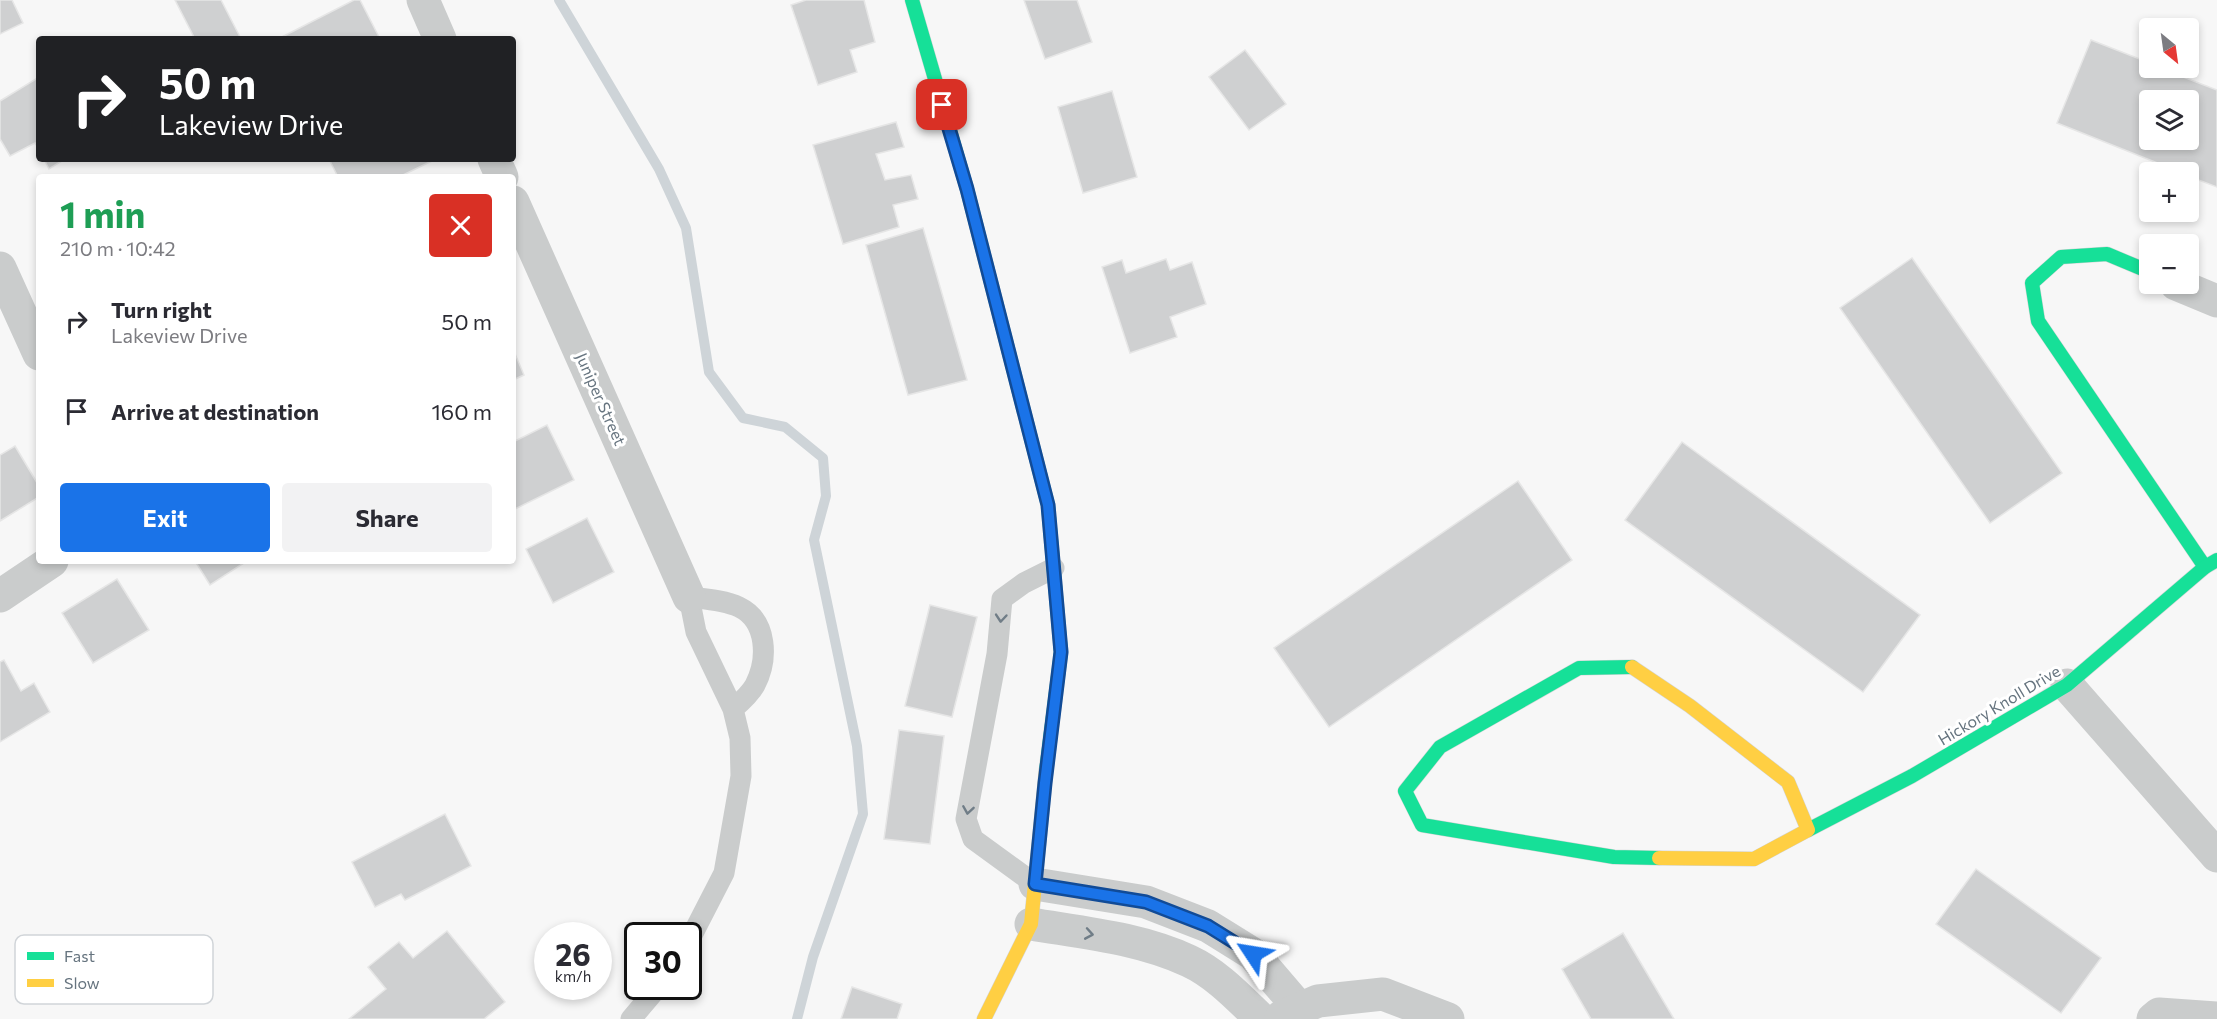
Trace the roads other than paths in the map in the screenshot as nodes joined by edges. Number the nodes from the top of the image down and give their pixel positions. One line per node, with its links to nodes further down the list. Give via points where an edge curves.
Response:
1 (423, 0): 3 (street)
2 (912, 0): 13 (street, via 967,189 1048,505)
3 (439, 36)
4 (516, 209): 15 (street, Juniper Street)
5 (2139, 267): 12 (street, via 2107,254 2061,257 2032,283 2037,321)
6 (0, 268): 9 (street)
7 (2199, 294): 8 (street)
8 (2217, 301)
9 (36, 347)
10 (2217, 560): 12 (street, Hickory Knoll Drive)
11 (48, 564): 14 (street)
12 (2205, 567): 16 (street, Hickory Knoll Drive)
13 (1054, 568): 20 (street, via 1061,652); 20 (lane, one-way to 20, via 1002,599 997,654 966,819 973,839)
14 (0, 596)
15 (689, 597): 17 (lane, via 696,632); 17 (lane, via 739,607 755,620 761,631 764,643 755,684)
16 (2067, 685): 18 (street, Hickory Knoll Drive, via 1912,776); 19 (street)
17 (733, 709): 21 (lane, via 740,738 741,776 724,873)
18 (1808, 830): 18 (street, Hickory Knoll Drive, via 1754,859 1614,857 1422,825 1405,791 1440,747 1580,668 1632,667 1690,706 1788,782)
19 (2217, 856)
20 (1035, 884): 22 (street); 24 (street, via 1146,902 1208,926 1253,954)
21 (699, 922)
22 (1031, 924): 27 (street); 28 (street, one-way to 28, via 1135,942 1190,962 1226,985)
23 (647, 1000): 26 (lane)
24 (1288, 1014): 29 (street, via 1318,1001 1383,994)
25 (2217, 1018): 30 (street, via 2158,1014)
26 (631, 1019)
27 (984, 1019)
28 (1261, 1019)
29 (1448, 1019)
30 (2153, 1019)

